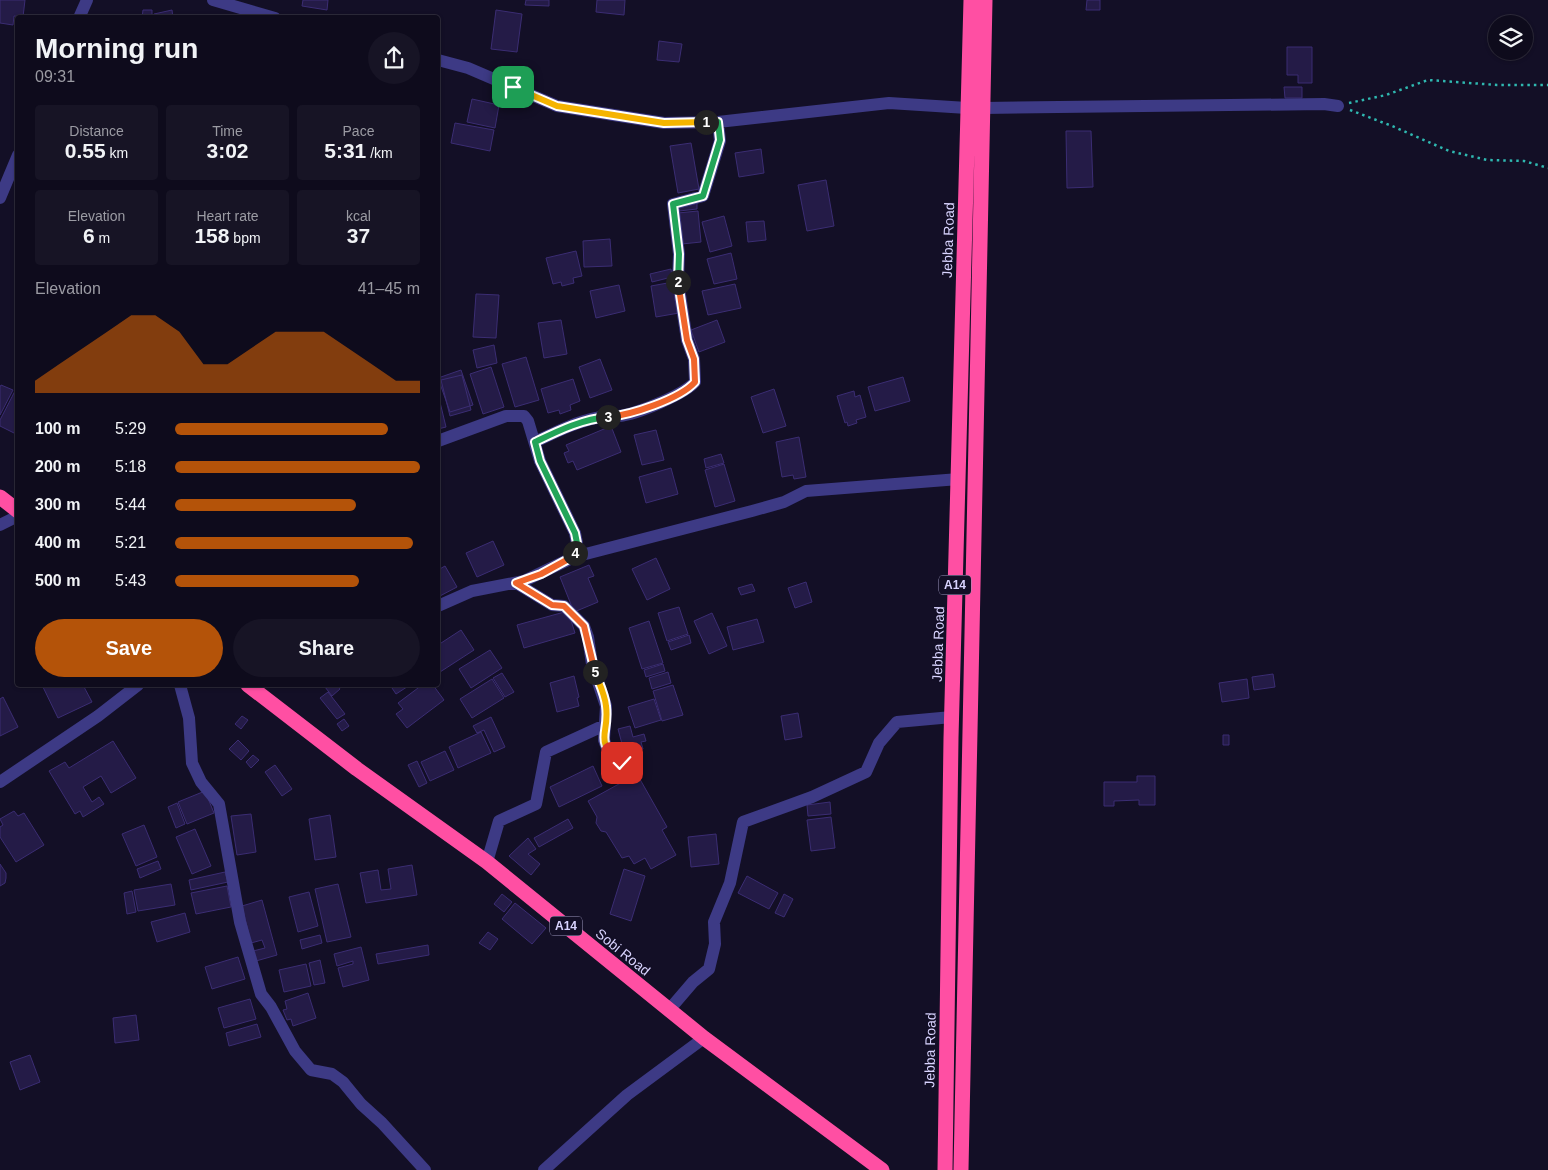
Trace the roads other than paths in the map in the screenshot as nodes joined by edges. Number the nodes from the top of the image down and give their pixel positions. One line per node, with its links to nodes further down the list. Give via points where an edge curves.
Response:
1 (87, 0): 5 (street)
2 (213, 0): 6 (street)
3 (971, 0): 9 (highway, Jebba Road / A14)
4 (985, 0): 10 (highway, A14)
5 (81, 15)
6 (265, 15)
7 (440, 61): 11 (street, via 468,68 557,106 664,123)
8 (1338, 106): 10 (street)
9 (967, 108): 11 (street, via 889,103); 16 (highway, Jebba Road / A14)
10 (983, 108): 38 (highway, A14)
11 (718, 122): 15 (street, via 720,140 703,196 673,204 679,254 678,282 686,334 694,359 695,382 672,399 620,416 595,418)
12 (15, 162): 13 (street)
13 (0, 198)
14 (440, 441): 15 (street, via 506,416 524,416)
15 (535, 442): 21 (street, via 540,461 575,533)
16 (958, 479): 21 (street, via 806,491 784,502 752,511); 27 (highway, Jebba Road / A14)
17 (0, 497): 18 (highway)
18 (15, 509)
19 (15, 518): 20 (street)
20 (0, 525)
21 (574, 556): 22 (street)
22 (516, 583): 23 (street, via 472,591); 28 (street, via 552,605 564,606 584,626 606,706)
23 (440, 605)
24 (135, 687): 30 (street)
25 (181, 687): 34 (street, via 189,718 192,763 201,782 219,804 240,922 261,994 295,1051 311,1070 332,1074 343,1082)
26 (251, 687): 31 (highway, Sobi Road / A14)
27 (952, 718): 32 (street, via 896,722 879,743 866,772 812,797 743,822 730,883 714,922 715,944 708,969); 37 (highway, Jebba Road / A14)
28 (605, 724): 29 (street, via 604,740 608,751); 31 (street, via 546,752 536,804 499,821)
29 (626, 766)
30 (0, 782)
31 (486, 862): 32 (highway, Sobi Road / A14)
32 (670, 1010): 33 (highway, Sobi Road / A14)
33 (704, 1038): 35 (street, via 628,1095); 36 (highway, Sobi Road / A14)
34 (425, 1170)
35 (544, 1170)
36 (882, 1170)
37 (945, 1170)
38 (961, 1170)

